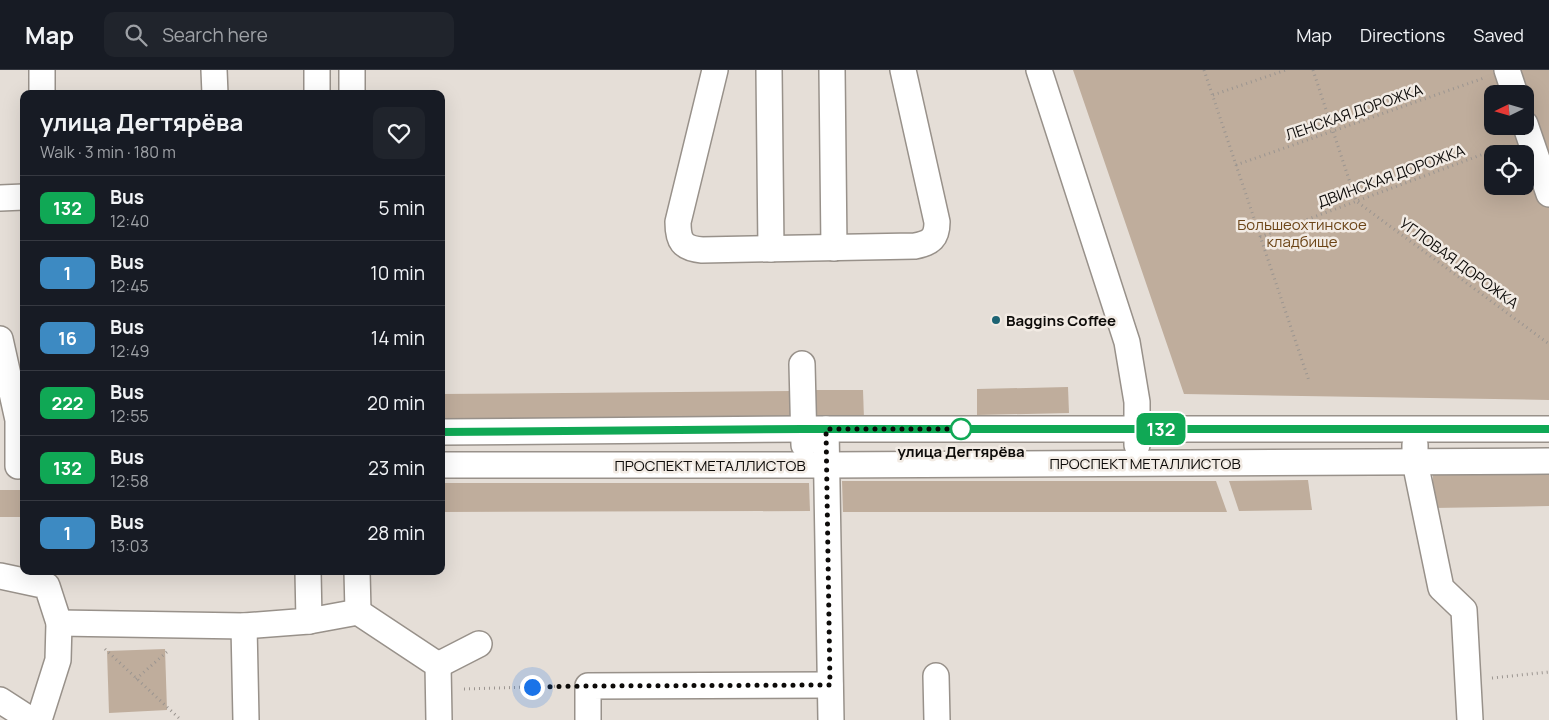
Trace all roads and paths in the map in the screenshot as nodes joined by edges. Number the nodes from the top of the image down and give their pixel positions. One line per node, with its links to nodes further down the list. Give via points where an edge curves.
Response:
1 (42, 70): 15 (street)
2 (214, 70): 16 (street)
3 (317, 70): 17 (street)
4 (352, 70): 18 (street)
5 (715, 70): 30 (street, via 678,222 678,234 682,243 691,249)
6 (770, 70): 30 (street)
7 (832, 70): 29 (street)
8 (903, 70): 29 (street, via 937,231 933,239 915,246)
9 (1039, 70): 36 (street, via 1127,342 1137,402)
10 (1204, 70): 19 (path)
11 (1286, 70): 19 (path)
12 (1313, 70): 20 (path)
13 (1507, 70): 14 (street); 20 (path, ЛЕНСКАЯ ДОРОЖКА)
14 (1512, 85)
15 (42, 90)
16 (215, 90)
17 (317, 90)
18 (352, 90)
19 (1213, 96): 23 (path)
20 (1332, 132): 23 (path, ЛЕНСКАЯ ДОРОЖКА); 27 (path)
21 (1515, 135): 27 (path, ДВИНСКАЯ ДОРОЖКА)
22 (1529, 135): 24 (street)
23 (1236, 165): 28 (path)
24 (1549, 194)
25 (20, 197): 26 (street)
26 (0, 198)
27 (1356, 201): 28 (path, ДВИНСКАЯ ДОРОЖКА); 32 (path, УГЛОВАЯ ДОРОЖКА)
28 (1260, 237): 34 (path)
29 (834, 248): 30 (street)
30 (771, 249)
31 (0, 339): 40 (street, via 18,420)
32 (1549, 344)
33 (802, 364): 35 (street)
34 (1309, 381)
35 (814, 429): 36 (street); 39 (street); 45 (street)
36 (1137, 429): 38 (street); 43 (street)
37 (1549, 429): 38 (street)
38 (1415, 430): 42 (street)
39 (445, 432)
40 (14, 434): 46 (street)
41 (1549, 461): 42 (street, ПРОСПЕКТ МЕТАЛЛИСТОВ)
42 (1415, 462): 43 (street, ПРОСПЕКТ МЕТАЛЛИСТОВ); 58 (street, via 1441,588 1464,610)
43 (1137, 463): 45 (street, ПРОСПЕКТ МЕТАЛЛИСТОВ)
44 (445, 465): 45 (street, ПРОСПЕКТ МЕТАЛЛИСТОВ)
45 (816, 465): 59 (street)
46 (14, 466)
47 (308, 575): 51 (street)
48 (357, 575): 50 (street)
49 (0, 576): 52 (street, via 47,586)
50 (358, 612): 51 (street); 55 (street)
51 (309, 621): 53 (street)
52 (68, 623): 53 (street); 64 (street); 65 (path)
53 (244, 626): 66 (street)
54 (479, 644): 55 (street)
55 (438, 665): 61 (street)
56 (1549, 672): 58 (path)
57 (936, 676): 70 (street)
58 (1468, 680): 71 (street)
59 (830, 685): 60 (street); 69 (street)
60 (588, 686): 61 (path); 68 (street)
61 (439, 690): 67 (street)
62 (0, 700): 63 (street)
63 (31, 720)
64 (39, 720)
65 (181, 720)
66 (246, 720)
67 (439, 720)
68 (588, 720)
69 (831, 720)
70 (937, 720)
71 (1470, 720)

